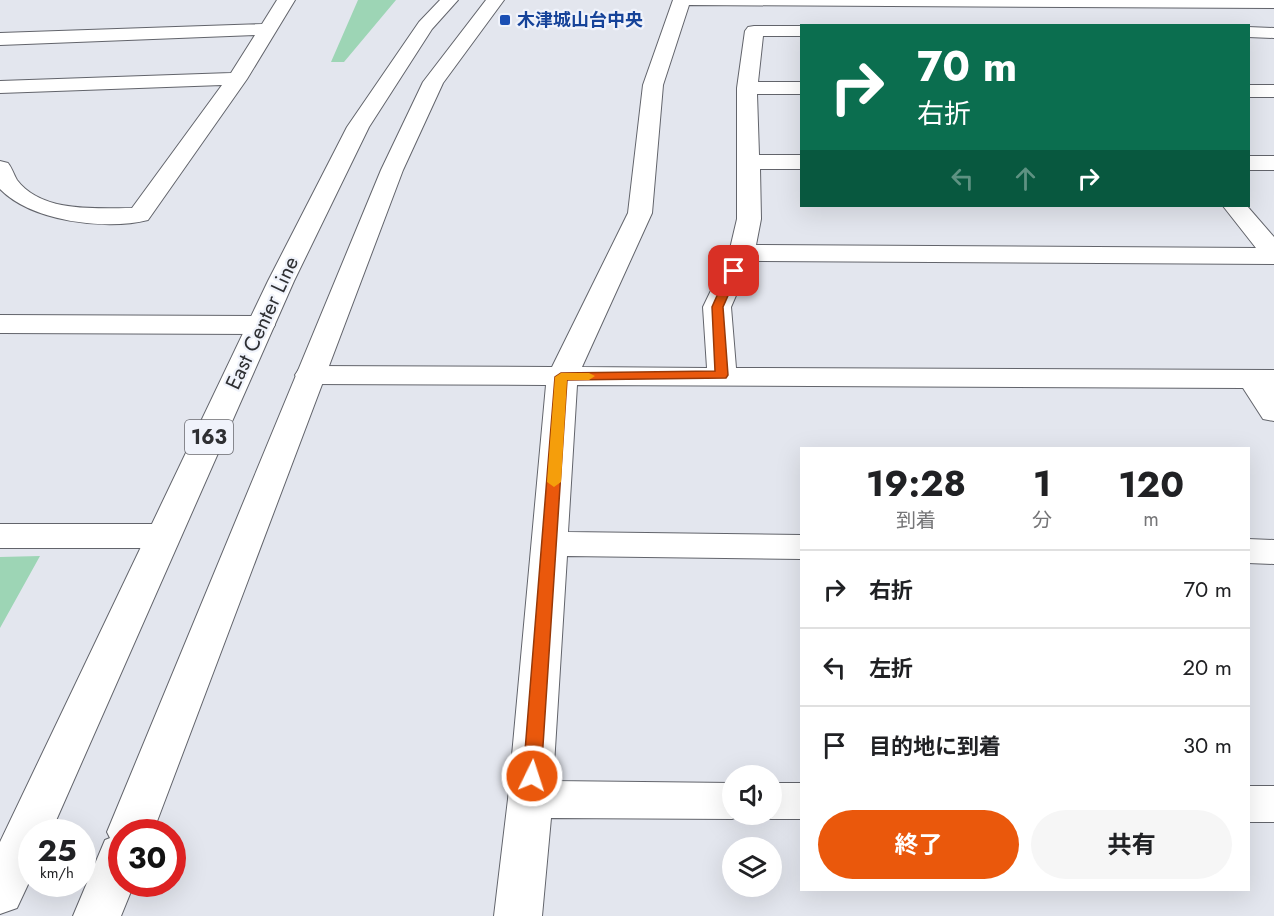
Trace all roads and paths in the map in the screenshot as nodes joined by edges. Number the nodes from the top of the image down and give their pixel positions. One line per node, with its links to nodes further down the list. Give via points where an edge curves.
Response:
1 (286, 0): 5 (main road)
2 (449, 0): 24 (main road, East Center Line / 163, via 424,26 358,127)
3 (495, 0): 26 (main road, via 433,82 392,170)
4 (1274, 3): 28 (main road, via 682,0 653,85 640,213)
5 (270, 29): 9 (main road); 10 (main road)
6 (800, 31): 12 (main road, via 754,31)
7 (1250, 32): 8 (main road)
8 (1274, 33)
9 (0, 39)
10 (237, 79): 11 (main road); 20 (main road, via 140,215 91,215 47,207 18,193)
11 (0, 87)
12 (747, 88): 13 (main road); 16 (main road)
13 (800, 88)
14 (1250, 91): 15 (main road)
15 (1274, 91)
16 (749, 162): 17 (main road); 22 (main road, via 749,219)
17 (800, 162)
18 (1250, 163): 19 (main road)
19 (1274, 163)
20 (0, 168)
21 (1236, 207): 23 (main road)
22 (741, 254): 23 (main road); 27 (main road, via 717,307)
23 (1274, 255)
24 (261, 325): 25 (main road); 32 (main road, East Center Line / 163)
25 (2, 327)
26 (310, 375): 28 (main road); 43 (main road)
27 (722, 375): 28 (main road); 29 (main road)
28 (561, 377): 33 (main road)
29 (1264, 379): 30 (main road)
30 (1274, 412)
31 (0, 536): 32 (main road)
32 (163, 536): 45 (main road, East Center Line / 163)
33 (549, 544): 34 (main road); 37 (main road)
34 (800, 547)
35 (1250, 551): 36 (main road)
36 (1274, 552)
37 (530, 799): 38 (main road); 47 (main road)
38 (722, 801)
39 (782, 801): 40 (main road)
40 (800, 801)
41 (1250, 804): 42 (main road)
42 (1274, 804)
43 (135, 819)
44 (108, 889): 46 (main road)
45 (0, 893)
46 (97, 916)
47 (518, 916)

